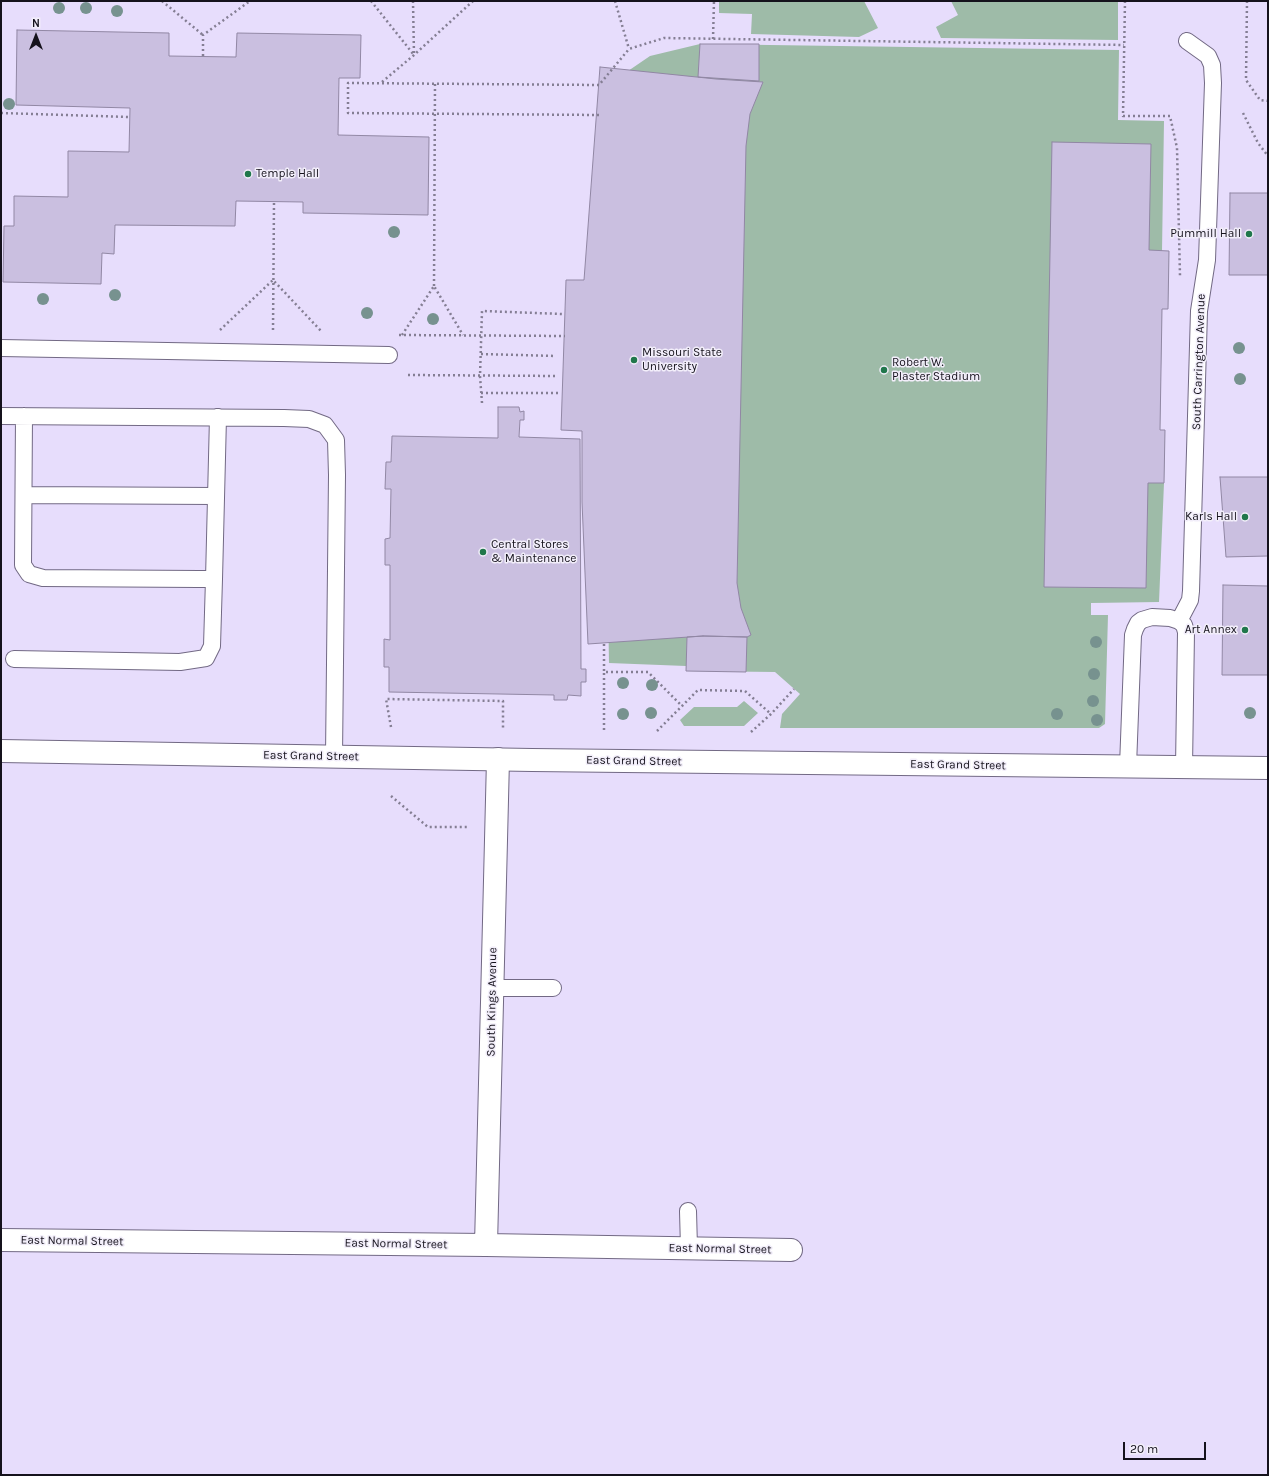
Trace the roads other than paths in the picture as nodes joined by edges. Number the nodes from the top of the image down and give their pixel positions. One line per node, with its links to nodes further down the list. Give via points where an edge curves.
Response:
1 (1187, 41): 10 (lane, South Carrington Avenue, via 1208,56 1212,64 1213,83 1207,260 1199,312 1191,591 1190,600)
2 (1, 348): 3 (lane)
3 (389, 355)
4 (1, 416): 5 (lane)
5 (24, 416): 6 (lane); 7 (lane)
6 (218, 417): 8 (lane); 13 (lane, via 309,419 325,425 336,440)
7 (24, 495): 8 (lane); 9 (lane, via 23,565 28,574 43,578)
8 (216, 496): 9 (lane)
9 (214, 579): 11 (lane, via 212,646 206,658 180,662)
10 (1179, 621): 15 (lane, via 1152,617 1142,620 1135,629); 16 (lane, via 1184,625 1186,632)
11 (14, 659)
12 (1, 751): 13 (street, East Grand Street)
13 (334, 756): 14 (street, East Grand Street)
14 (498, 759): 15 (street, East Grand Street); 18 (street, South Kings Avenue)
15 (1128, 766): 16 (street, East Grand Street)
16 (1184, 767): 17 (street, East Grand Street)
17 (1268, 768)
18 (493, 988): 19 (lane); 22 (street, South Kings Avenue)
19 (553, 988)
20 (688, 1211): 23 (lane)
21 (1, 1240): 22 (street, East Normal Street)
22 (486, 1245): 23 (street, East Normal Street)
23 (689, 1248): 24 (street, East Normal Street)
24 (791, 1250)

